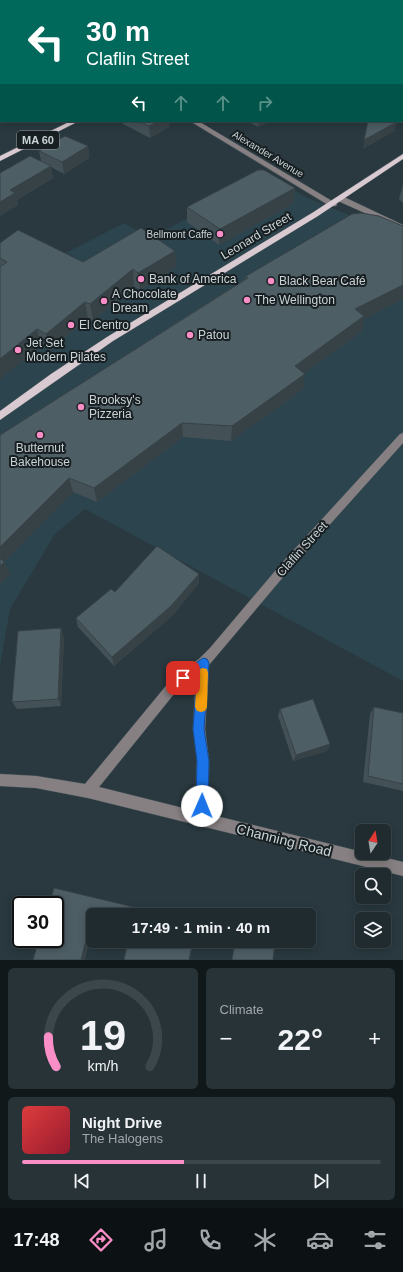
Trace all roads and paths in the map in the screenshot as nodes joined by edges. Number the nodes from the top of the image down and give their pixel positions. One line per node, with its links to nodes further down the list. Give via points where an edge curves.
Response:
1 (74, 122): 4 (main road, MA 60)
2 (195, 122): 6 (street, Alexander Avenue)
3 (403, 156): 5 (main road, Leonard Street)
4 (0, 159)
5 (341, 199): 6 (main road, Leonard Street); 7 (street)
6 (333, 204): 8 (main road, Leonard Street, via 98,346)
7 (403, 228)
8 (0, 416)
9 (403, 438): 10 (street, Claflin Street, via 285,567)
10 (203, 663): 12 (street, Claflin Street, via 174,685); 13 (street, via 199,729 203,761)
11 (0, 780): 12 (street, Channing Road, via 36,782)
12 (88, 791): 13 (street, Channing Road)
13 (202, 820): 14 (street, Channing Road)
14 (403, 869)

